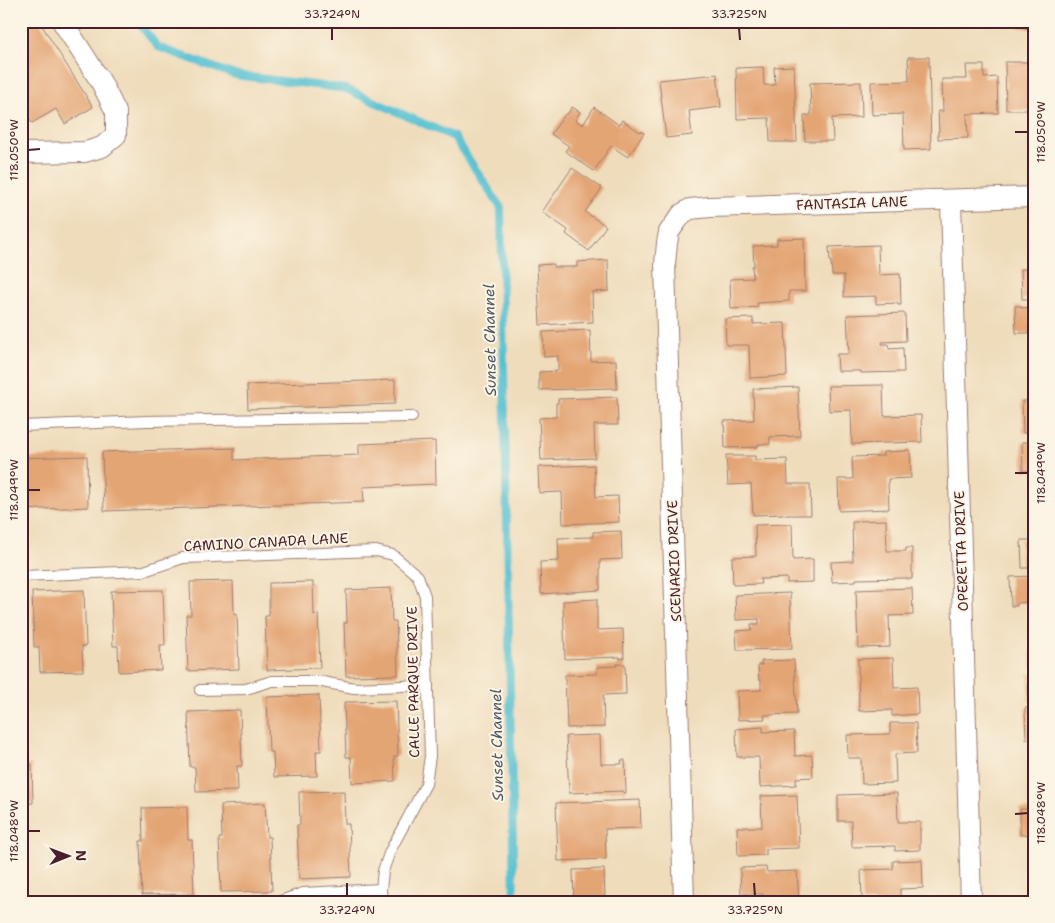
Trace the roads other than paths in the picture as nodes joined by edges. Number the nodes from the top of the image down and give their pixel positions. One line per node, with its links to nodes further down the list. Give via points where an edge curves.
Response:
1 (62, 21): 2 (street, via 116,112 116,135 102,147 85,152)
2 (21, 153)
3 (1034, 197): 4 (street, FANTASIA LANE)
4 (951, 200): 5 (street, FANTASIA LANE, via 710,207 690,209); 16 (street, OPERETTA DRIVE)
5 (675, 222): 15 (street, SCENARIO DRIVE, via 669,232 665,264)
6 (412, 417): 7 (lane)
7 (21, 426)
8 (393, 555): 9 (lane, CAMINO CANADA LANE, via 376,550 183,558 144,571); 10 (lane, CALLE PARQUE DRIVE, via 418,576 425,596)
9 (21, 576)
10 (428, 685): 11 (lane, via 354,688 317,681 272,681 246,689); 12 (lane, CALLE PARQUE DRIVE, via 430,756 426,784 390,851 383,871)
11 (200, 690)
12 (382, 889): 13 (lane, via 303,893); 14 (lane, CALLE PARQUE DRIVE)
13 (278, 902)
14 (382, 902)
15 (684, 902)
16 (971, 902)

